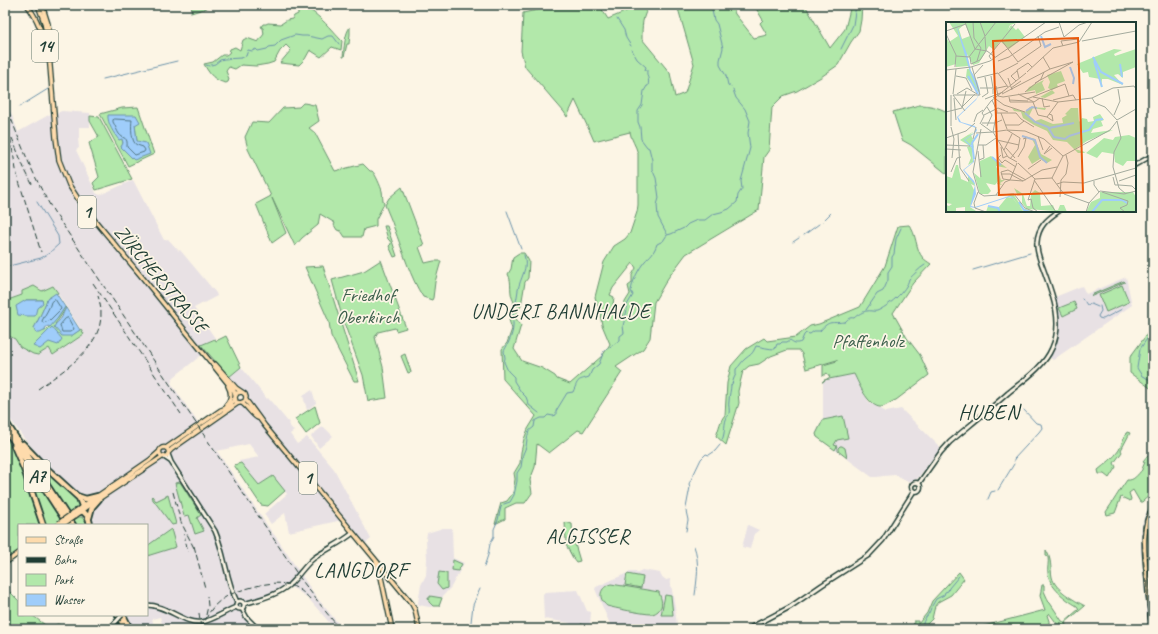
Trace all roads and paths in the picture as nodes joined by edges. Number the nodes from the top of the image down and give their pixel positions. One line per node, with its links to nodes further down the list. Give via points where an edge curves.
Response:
1 (27, 5): 4 (main road, 14, via 43,35)
2 (38, 5): 4 (main road, 1, via 46,32)
3 (42, 5): 4 (main road, 14, via 50,36)
4 (52, 90): 8 (main road, ZÜRCHERSTRASSE / 1, via 57,149 61,168 69,185 82,205)
5 (1153, 155): 6 (street)
6 (1136, 164)
7 (1058, 212): 23 (street, via 1040,229 1037,242 1038,255 1053,298 1056,315 1057,333 1052,349 1029,376 950,442)
8 (204, 353): 9 (main road, ZÜRCHERSTRASSE / 1); 10 (main road, ZÜRCHERSTRASSE / 1)
9 (222, 376): 11 (main road, ZÜRCHERSTRASSE / 1, via 234,391); 14 (main road, via 231,396)
10 (241, 392): 11 (main road); 12 (main road, via 245,394)
11 (235, 397): 13 (main road); 14 (main road)
12 (246, 400): 13 (main road); 15 (main road, 1)
13 (240, 403): 15 (main road, 1); 20 (main road)
14 (221, 410): 18 (main road)
15 (259, 419): 36 (main road, 1)
16 (5, 421): 17 (highway, A7)
17 (7, 429): 26 (highway, A7); 31 (highway, A7); 33 (highway, A7); 34 (highway, A7)
18 (166, 448): 19 (main road); 20 (main road)
19 (159, 452): 21 (main road); 25 (main road)
20 (168, 453): 21 (main road); 22 (street)
21 (163, 457): 22 (street); 25 (main road)
22 (171, 462): 42 (street, via 215,532)
23 (918, 483): 24 (street, via 912,485); 24 (street, via 920,489)
24 (914, 491): 54 (street, via 883,540 869,555 790,608)
25 (106, 492): 27 (main road)
26 (76, 495): 27 (highway, A7, via 86,499); 29 (highway, A7, via 81,501)
27 (100, 497): 29 (main road); 30 (highway)
28 (1153, 507): 55 (main road, via 1146,524 1144,542)
29 (80, 510): 30 (highway, A7); 32 (main road, bridge)
30 (89, 518): 35 (highway)
31 (43, 524)
32 (59, 524)
33 (67, 524)
34 (72, 524)
35 (90, 524)
36 (354, 534): 38 (main road, 1); 43 (street, via 314,559 281,591)
37 (18, 554): 39 (main road)
38 (374, 558): 40 (main road, 1); 41 (main road, 1)
39 (5, 564)
40 (380, 565): 41 (main road, 1); 53 (main road, via 414,607)
41 (381, 577): 52 (main road, 1)
42 (237, 602): 43 (street, via 241,601); 45 (street)
43 (244, 604): 46 (street)
44 (148, 605): 45 (street, via 160,607 198,623 206,622)
45 (236, 607): 46 (street)
46 (242, 609): 51 (street)
47 (120, 616): 48 (street, bridge); 49 (highway); 50 (highway)
48 (110, 629)
49 (125, 629)
50 (130, 629)
51 (258, 629)
52 (392, 629)
53 (419, 629)
54 (748, 629)
55 (1153, 629)

